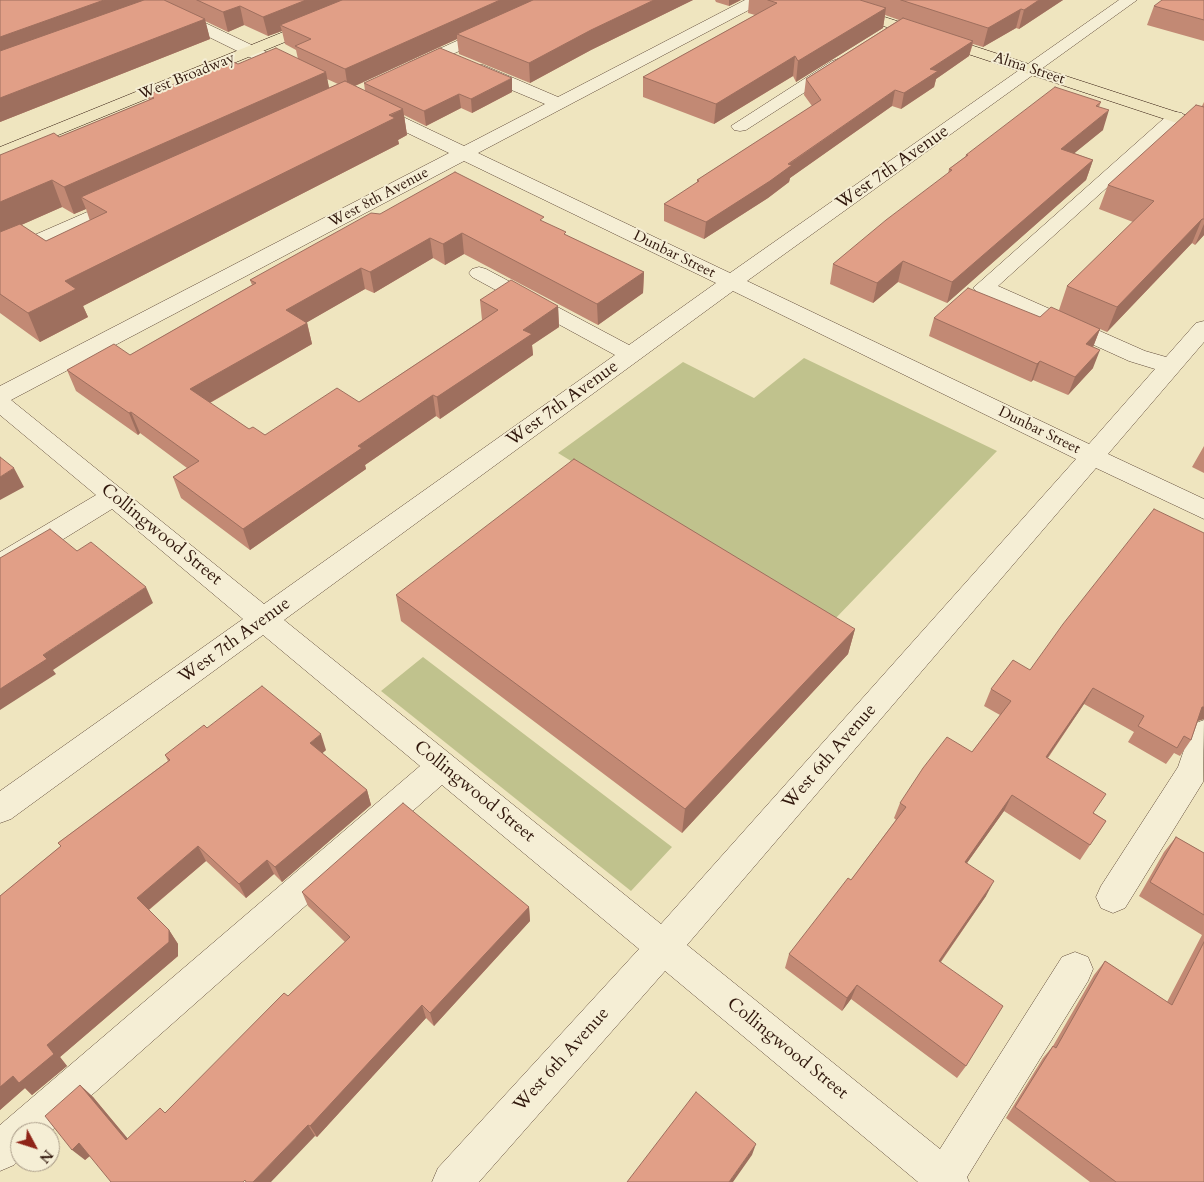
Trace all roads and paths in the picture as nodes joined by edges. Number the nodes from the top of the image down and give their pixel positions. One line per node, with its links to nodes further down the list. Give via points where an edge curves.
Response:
1 (375, 0): 11 (main road, West Broadway)
2 (559, 0): 12 (street)
3 (757, 0): 18 (street, West 8th Avenue)
4 (801, 0): 8 (main road, Alma Street)
5 (839, 0): 8 (main road, Alma Street)
6 (1128, 0): 14 (street, West 7th Avenue)
7 (159, 7): 11 (street)
8 (855, 12): 9 (main road, Alma Street)
9 (897, 26): 10 (street); 14 (main road, Alma Street)
10 (882, 36)
11 (249, 51): 16 (street); 22 (main road, West Broadway)
12 (441, 54): 15 (street); 18 (street)
13 (848, 57): 20 (street)
14 (1031, 70): 19 (main road, Alma Street); 27 (street, West 7th Avenue)
15 (399, 73)
16 (313, 81)
17 (358, 102): 23 (street, Dunbar Street)
18 (559, 104): 23 (street, West 8th Avenue)
19 (1176, 117): 21 (main road, Alma Street); 30 (street, via 984,288 1137,356)
20 (740, 126)
21 (1204, 127)
22 (0, 154)
23 (464, 154): 27 (street, Dunbar Street); 31 (street, West 8th Avenue)
24 (143, 193): 25 (street)
25 (0, 258)
26 (479, 273): 29 (street)
27 (731, 283): 29 (street, West 7th Avenue); 33 (street, Dunbar Street)
28 (1204, 328): 30 (street, West 6th Avenue)
29 (631, 355): 37 (street, West 7th Avenue)
30 (1169, 366): 33 (street, West 6th Avenue)
31 (0, 396)
32 (0, 402): 34 (street, Collingwood Street)
33 (1091, 456): 35 (street, Dunbar Street); 42 (street, West 6th Avenue)
34 (114, 496): 36 (street); 37 (street, Collingwood Street)
35 (1204, 510)
36 (0, 565)
37 (264, 620): 39 (street, Collingwood Street); 40 (street, West 7th Avenue)
38 (1204, 733): 41 (street, via 1192,772)
39 (442, 766): 42 (street, Collingwood Street); 44 (street)
40 (0, 809)
41 (1113, 897)
42 (663, 948): 47 (street, Collingwood Street); 48 (street, West 6th Avenue)
43 (1075, 969): 47 (street)
44 (34, 1122)
45 (10, 1142): 46 (street)
46 (0, 1151)
47 (946, 1180)
48 (452, 1182)

